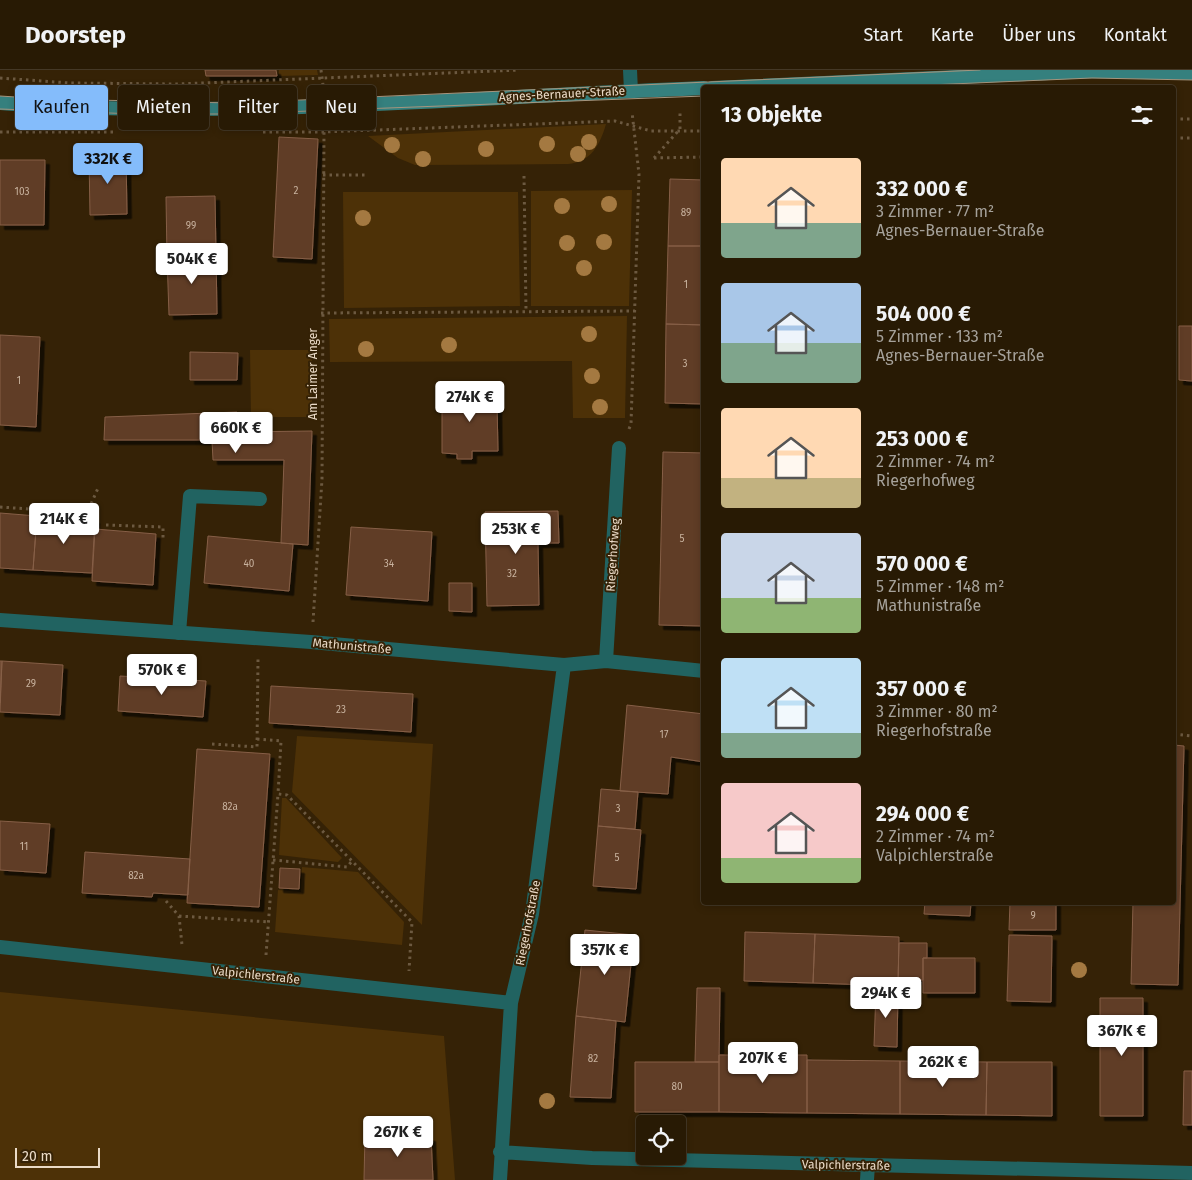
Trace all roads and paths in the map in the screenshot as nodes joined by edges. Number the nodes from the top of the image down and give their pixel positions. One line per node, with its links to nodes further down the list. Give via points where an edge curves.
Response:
1 (519, 70): 4 (path, via 178,84 70,83)
2 (630, 70): 8 (street)
3 (1192, 73): 5 (main road, via 1093,71)
4 (0, 78)
5 (779, 85)
6 (701, 88): 7 (main road, Agnes-Bernauer-Straße)
7 (679, 89): 8 (main road, Agnes-Bernauer-Straße); 15 (path)
8 (631, 91): 10 (main road, Agnes-Bernauer-Straße); 14 (path)
9 (0, 103): 11 (main road, Agnes-Bernauer-Straße, via 138,109)
10 (376, 103)
11 (307, 106)
12 (1176, 118): 13 (path)
13 (1192, 119)
14 (632, 126): 15 (path, via 650,130); 17 (path, via 615,121); 25 (path, via 639,174)
15 (680, 129): 16 (path); 20 (path, via 654,158)
16 (701, 130)
17 (324, 132): 21 (path, Am Laimer Anger)
18 (1176, 138): 19 (path)
19 (1192, 138)
20 (701, 157)
21 (323, 175): 22 (path); 26 (path, Am Laimer Anger)
22 (366, 175)
23 (524, 176): 24 (path)
24 (526, 311): 25 (path); 26 (path)
25 (635, 311): 27 (path, via 631,424)
26 (321, 313): 36 (path, Am Laimer Anger, via 322,479)
27 (619, 448): 37 (street, Riegerhofweg)
28 (99, 486): 30 (path, via 88,513)
29 (260, 499): 34 (street, via 190,496)
30 (0, 507)
31 (106, 525): 32 (path, via 163,528)
32 (162, 546)
33 (0, 620): 34 (street, Mathunistraße)
34 (180, 633): 35 (street, Mathunistraße)
35 (260, 638): 36 (street, Mathunistraße); 42 (path)
36 (311, 642): 38 (street, Mathunistraße)
37 (606, 661): 38 (street, Mathunistraße); 39 (street, Mathunistraße)
38 (564, 666): 54 (street, Riegerhofstraße, via 532,914)
39 (701, 671)
40 (1176, 734): 41 (path)
41 (1192, 736)
42 (257, 739): 43 (path, via 257,747); 44 (path, via 281,741)
43 (212, 744)
44 (278, 794): 45 (path); 46 (path, via 287,795)
45 (273, 860): 46 (path, via 347,866); 49 (path)
46 (352, 861): 53 (path, via 412,922)
47 (166, 901): 48 (path)
48 (180, 916): 49 (path); 51 (path)
49 (269, 922): 52 (path)
50 (0, 946): 51 (street, Valpichlerstraße)
51 (185, 967): 52 (street, Valpichlerstraße)
52 (264, 976): 53 (street, Valpichlerstraße)
53 (407, 991): 54 (street, Valpichlerstraße)
54 (511, 1003): 55 (street, Riegerhofstraße)
55 (500, 1152): 56 (street, Valpichlerstraße, via 592,1158); 59 (street, Riegerhofstraße)
56 (868, 1165): 58 (street, Valpichlerstraße); 60 (street)
57 (1192, 1173): 58 (street, Valpichlerstraße)
58 (1162, 1176)
59 (500, 1180)
60 (867, 1180)

